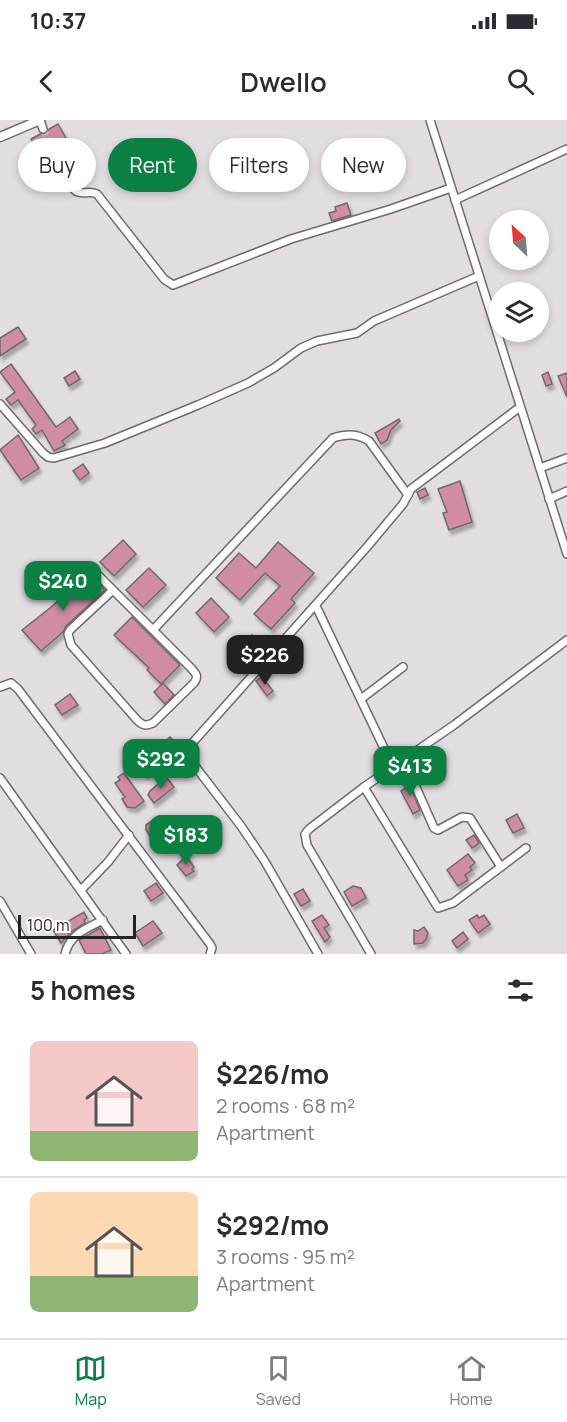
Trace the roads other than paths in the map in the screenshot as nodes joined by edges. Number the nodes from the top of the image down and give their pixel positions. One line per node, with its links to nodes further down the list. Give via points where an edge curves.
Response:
1 (40, 120): 3 (street); 4 (street)
2 (430, 120): 6 (street)
3 (43, 129)
4 (0, 137)
5 (567, 149): 8 (street)
6 (451, 188): 7 (street, via 291,239 173,285); 8 (street)
7 (92, 192)
8 (454, 200): 9 (street)
9 (479, 276): 10 (street, via 374,321 357,333 301,348 248,383 198,405 105,443 54,458 43,453); 11 (street)
10 (0, 404)
11 (520, 406): 13 (street); 15 (street)
12 (567, 458): 13 (street)
13 (540, 468): 16 (street)
14 (567, 491): 16 (street)
15 (408, 495): 20 (street); 21 (street, via 369,441 354,434 333,438)
16 (549, 499): 17 (street)
17 (567, 554)
18 (93, 570): 19 (street)
19 (113, 590): 21 (street); 21 (street, via 70,630 68,639 146,726 197,679)
20 (316, 606): 25 (street); 40 (street, via 186,753 264,860)
21 (153, 630)
22 (567, 640): 26 (street)
23 (403, 667): 25 (street)
24 (0, 687): 30 (street, via 10,683 18,689)
25 (361, 699): 27 (street)
26 (404, 760): 27 (street); 32 (street, via 434,828 444,828 462,817 470,818)
27 (393, 767): 29 (street)
28 (0, 778): 33 (street)
29 (363, 787): 32 (street, via 438,908 453,903); 41 (street, via 309,829 305,839)
30 (129, 835): 33 (street); 39 (street, via 210,944)
31 (526, 848): 32 (street)
32 (501, 867)
33 (82, 889): 35 (street)
34 (0, 902): 36 (street)
35 (103, 920): 37 (street, via 74,936); 38 (street)
36 (31, 954)
37 (65, 954)
38 (126, 954)
39 (210, 954)
40 (318, 954)
41 (371, 954)

